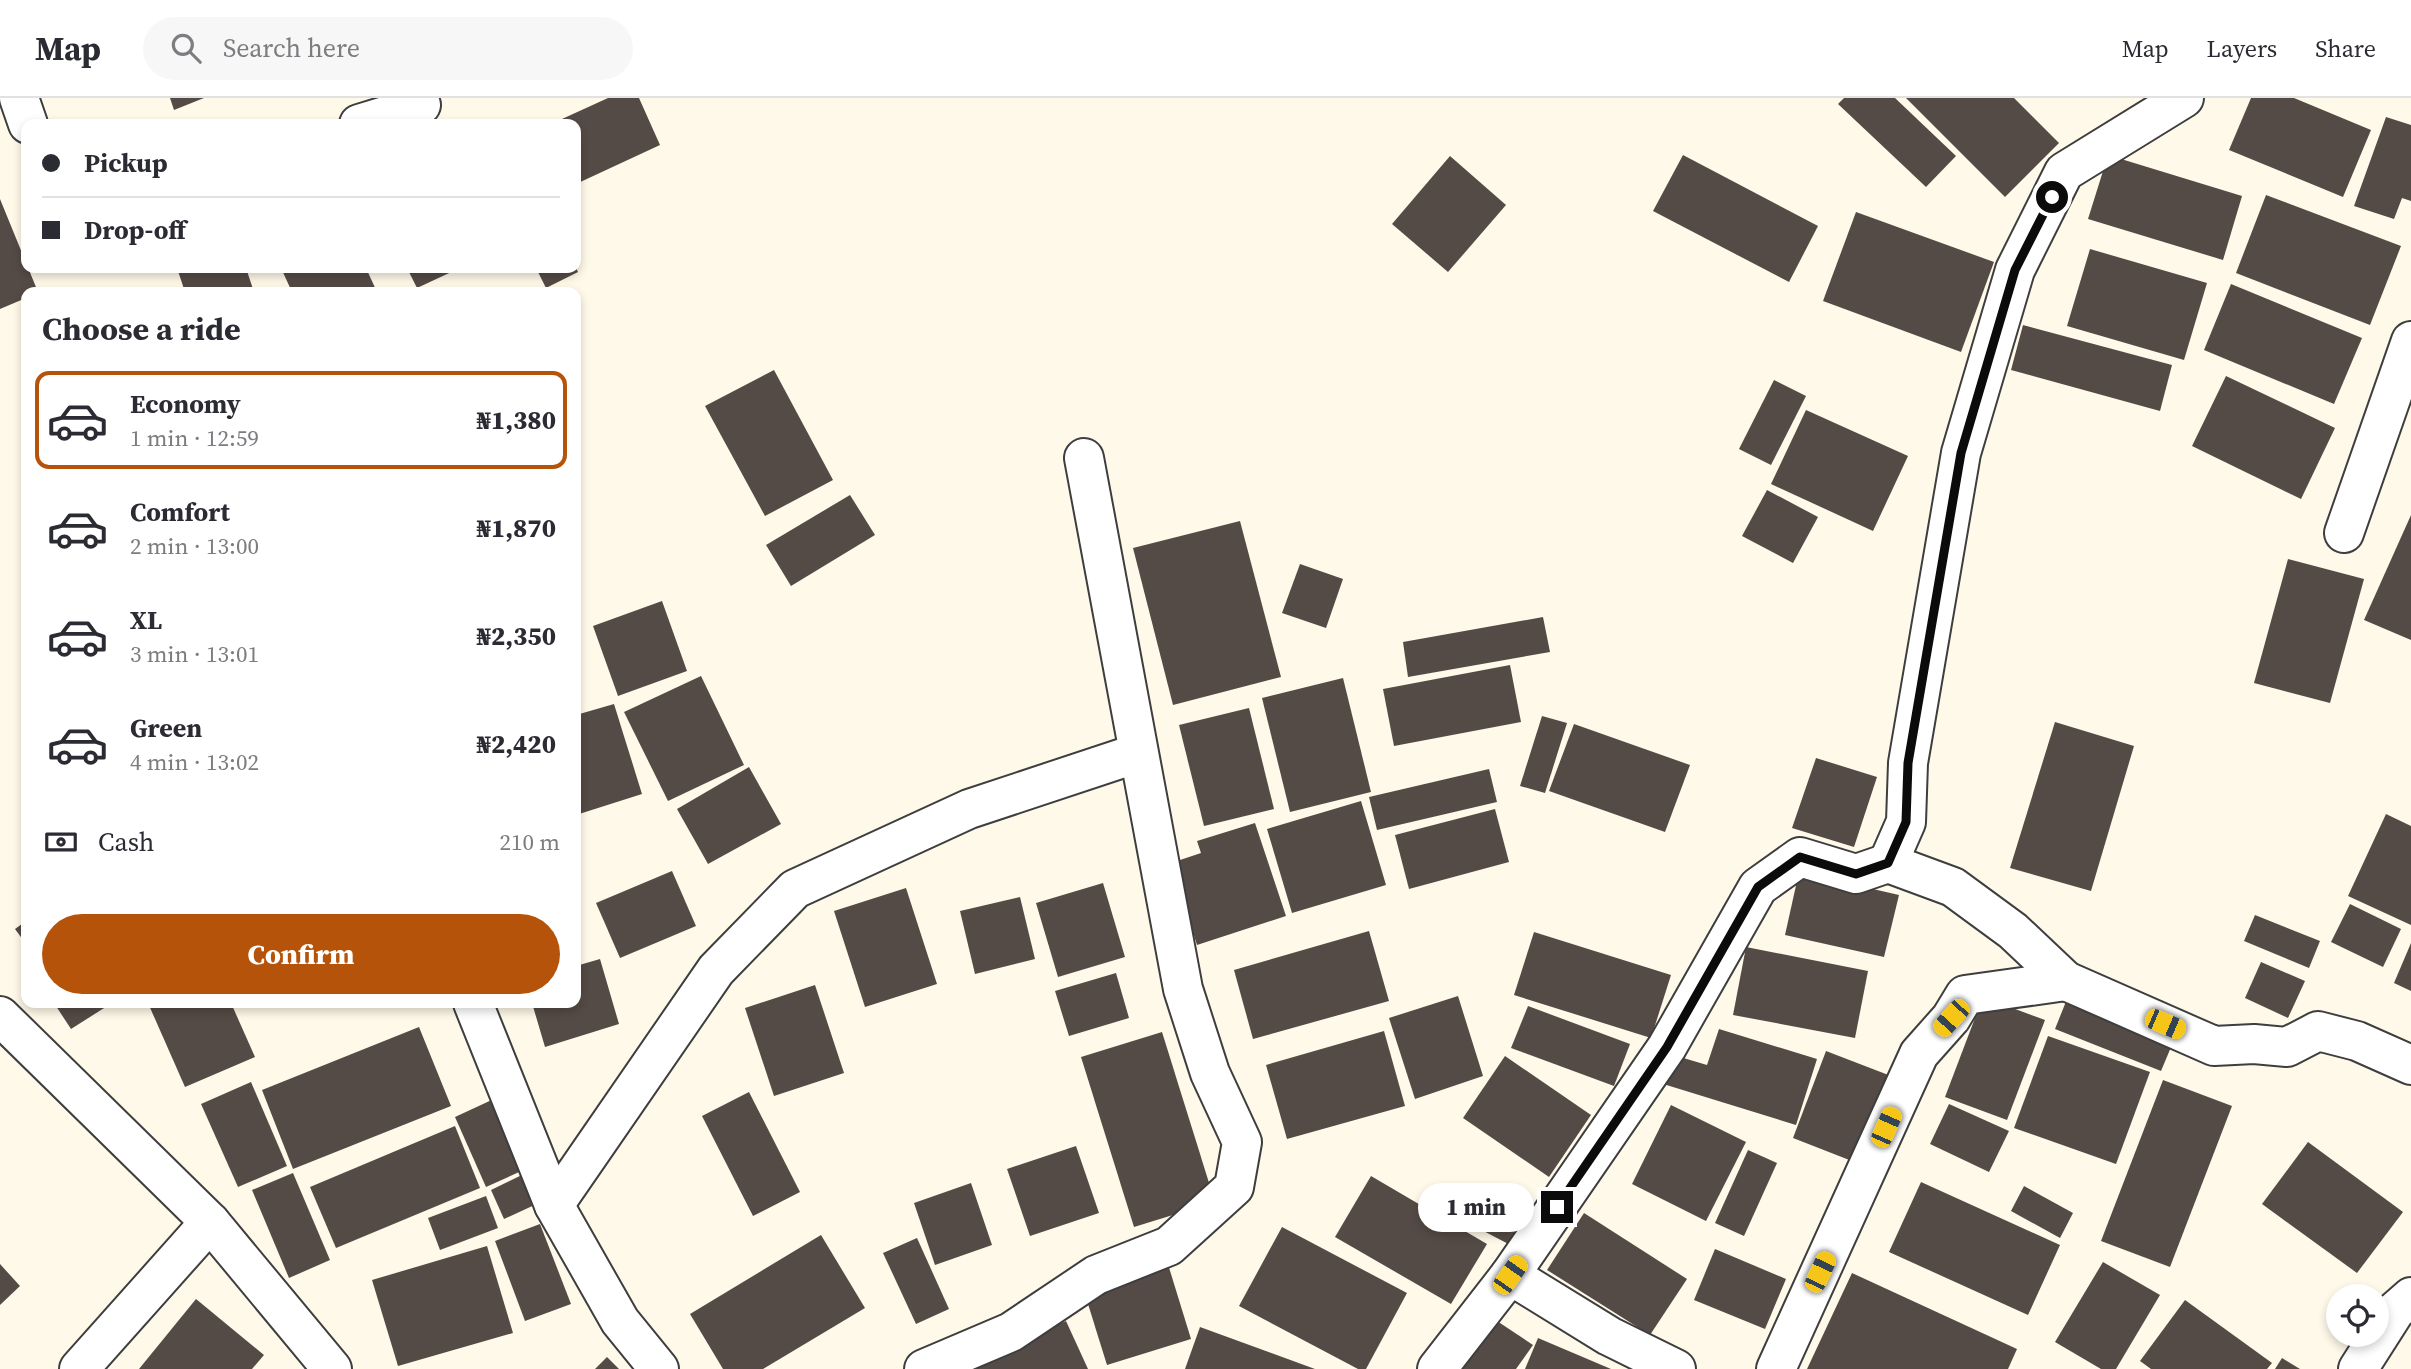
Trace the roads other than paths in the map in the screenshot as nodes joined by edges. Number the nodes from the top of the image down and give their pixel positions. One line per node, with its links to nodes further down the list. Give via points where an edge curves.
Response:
1 (19, 98): 4 (street)
2 (2184, 98): 10 (street, via 2064,172 2015,270 1961,453 1908,763 1906,822)
3 (421, 104): 5 (street)
4 (26, 119)
5 (374, 119)
6 (2411, 341): 8 (street)
7 (1084, 458): 9 (street)
8 (2344, 533)
9 (1138, 753): 15 (street, via 969,809 795,889 716,970); 22 (street, via 1183,989 1210,1073 1242,1142 1234,1188 1169,1247 1096,1275 1012,1332)
10 (1888, 863): 11 (street, via 1953,887 2013,931); 17 (street, via 1856,874 1800,857 1758,887 1667,1047)
11 (2066, 981): 14 (street, via 2214,1046 2287,1047 2318,1031 2357,1041); 25 (street, via 1965,995 1919,1054)
12 (475, 1008): 15 (street)
13 (0, 1016): 16 (street)
14 (2411, 1065)
15 (554, 1205): 21 (street, via 620,1321)
16 (210, 1222): 19 (street); 20 (street)
17 (1510, 1275): 23 (street); 24 (street, via 1609,1336)
18 (2411, 1297): 26 (street, via 2395,1311)
19 (79, 1369)
20 (332, 1369)
21 (659, 1369)
22 (924, 1369)
23 (1437, 1369)
24 (1676, 1369)
25 (1776, 1369)
26 (2358, 1369)

